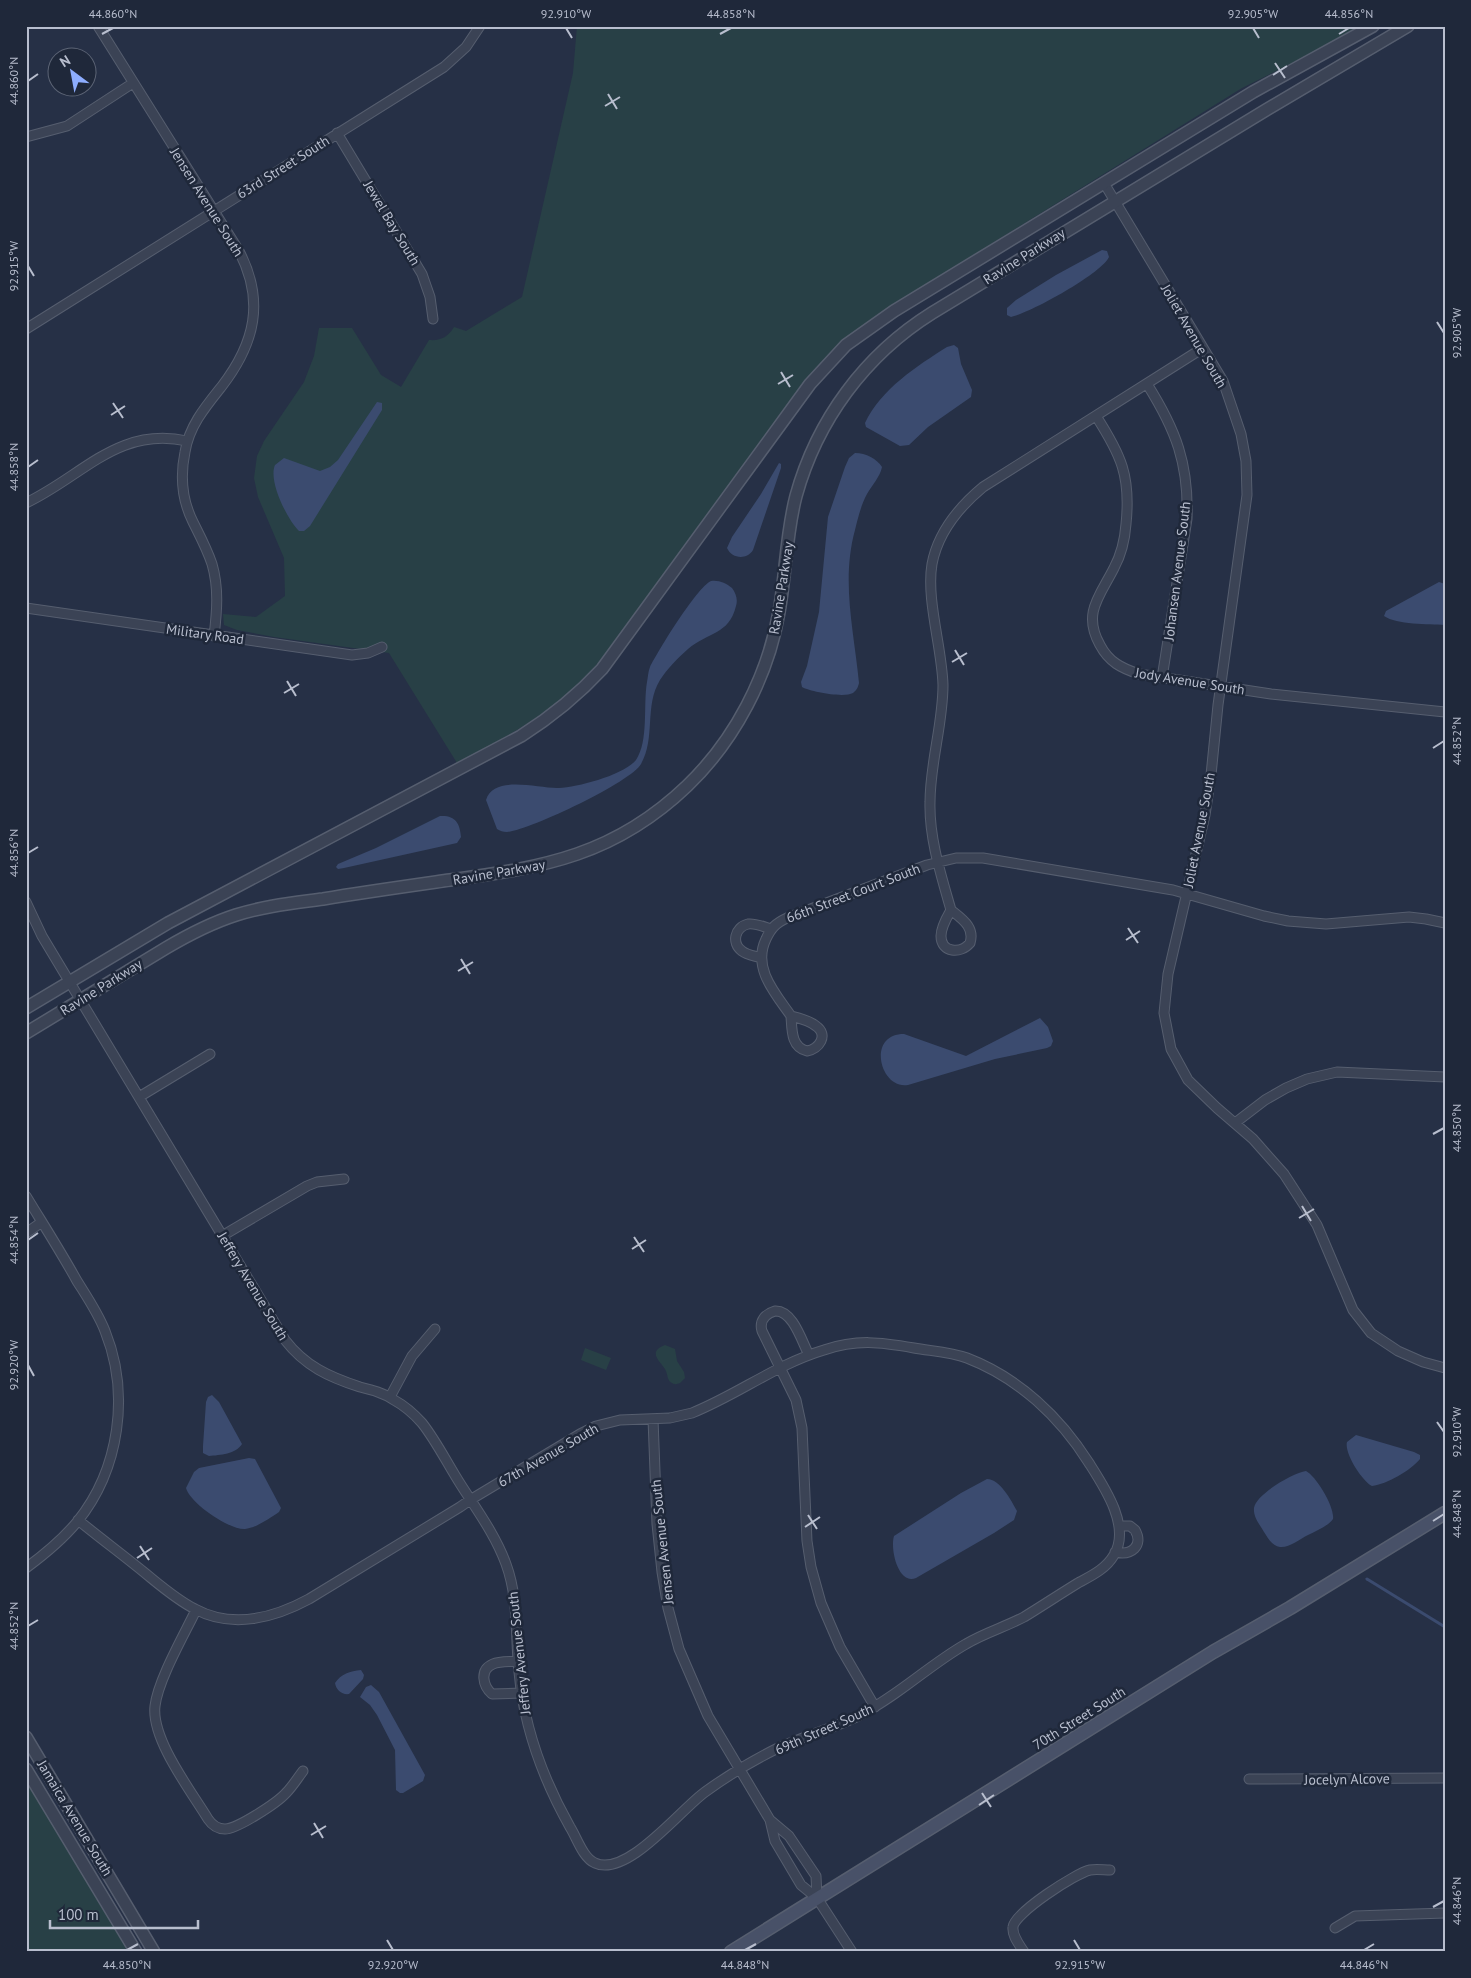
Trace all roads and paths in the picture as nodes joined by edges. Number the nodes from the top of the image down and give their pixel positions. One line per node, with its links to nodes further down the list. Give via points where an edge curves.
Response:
1 (98, 26): 5 (street)
2 (480, 26): 6 (street, 63rd Street South, via 456,57)
3 (1373, 26): 8 (street, Ravine Parkway, via 1253,92)
4 (1408, 26): 9 (street, Ravine Parkway)
5 (133, 83): 7 (street, via 67,126); 10 (street, Jensen Avenue South)
6 (337, 133): 10 (street, 63rd Street South); 11 (street, Jewel Bay South, via 422,274)
7 (26, 137)
8 (1104, 184): 9 (street, Joliet Avenue South); 31 (street, Ravine Parkway, via 894,311 862,332 835,356 794,404 602,670 551,716 521,736 168,923)
9 (1114, 201): 13 (street, Joliet Avenue South); 32 (street, Ravine Parkway, via 921,320 876,356 849,388 824,427 801,479 789,530 776,630 757,684 737,724 716,754 660,809 611,840 552,863 236,915 188,935)
10 (214, 211): 12 (street, 63rd Street South); 16 (street, Jensen Avenue South, via 248,271 253,292 252,322 242,357 202,411)
11 (433, 319)
12 (26, 329)
13 (1203, 348): 14 (street); 22 (street, Joliet Avenue South, via 1223,381 1233,407 1246,462 1247,495)
14 (1148, 384): 15 (street); 21 (street, Johansen Avenue South, via 1177,439 1188,502)
15 (1096, 416): 21 (street, Jody Avenue South, via 1123,464 1128,506 1122,549 1096,600 1092,624 1103,650 1114,664 1138,674); 24 (street, via 983,487 959,509 937,547 931,585 943,686 930,802)
16 (187, 441): 17 (street, via 162,437 124,444); 19 (street, Jensen Avenue South, via 183,492 215,575 217,606)
17 (26, 503)
18 (26, 608): 19 (street, Military Road)
19 (214, 636): 20 (street, Military Road, via 352,655)
20 (382, 647)
21 (1162, 678): 22 (street, Jody Avenue South)
22 (1220, 686): 23 (street, Jody Avenue South); 25 (street, Joliet Avenue South, via 1205,815)
23 (1445, 712)
24 (938, 862): 25 (street, 66th Street Court South, via 983,858); 27 (street); 29 (street, 66th Street Court South, via 787,918)
25 (1186, 893): 28 (street, 66th Street Court South, via 1294,922 1326,924 1426,918); 39 (street, Joliet Avenue South, via 1168,974 1164,1013 1171,1049 1188,1080)
26 (26, 902): 31 (street, Jeffery Avenue South)
27 (951, 910): 27 (street, via 941,939 947,948 959,951 970,943 971,932)
28 (1445, 923)
29 (771, 929): 30 (street, 66th Street Court South); 30 (street, 66th Street Court South, via 750,924 742,926 736,935 739,949)
30 (761, 958): 34 (street, via 764,974)
31 (69, 981): 32 (street, Jeffery Avenue South); 33 (street, Ravine Parkway)
32 (81, 1000): 35 (street, Ravine Parkway); 38 (street, Jeffery Avenue South)
33 (26, 1008)
34 (790, 1016)
35 (26, 1033)
36 (210, 1054): 38 (street)
37 (1445, 1077): 39 (street, via 1337,1072 1286,1088)
38 (139, 1096): 44 (street, Jeffery Avenue South)
39 (1235, 1123): 47 (street, Joliet Avenue South, via 1284,1174 1317,1225 1354,1310 1371,1333 1398,1351)
40 (344, 1179): 44 (street, via 307,1186)
41 (26, 1196): 42 (street)
42 (42, 1222): 43 (street); 53 (street, via 99,1318 117,1372 119,1404 115,1442 104,1476)
43 (26, 1232)
44 (222, 1236): 49 (street, Jeffery Avenue South, via 280,1333 302,1359 335,1378)
45 (435, 1329): 49 (street, via 412,1356)
46 (809, 1355): 48 (street, 67th Avenue South); 48 (street, via 789,1318 780,1311 772,1312 764,1318 761,1328); 54 (street, 67th Avenue South, via 845,1344 877,1342 964,1357 996,1372 1026,1390 1075,1441 1096,1474)
47 (1445, 1368)
48 (781, 1369): 50 (street, 67th Avenue South, via 692,1413); 60 (street, via 796,1400 802,1428 810,1567 821,1604 840,1647)
49 (390, 1397): 51 (street, Jeffery Avenue South, via 424,1426)
50 (653, 1419): 51 (street, 67th Avenue South, via 612,1422 587,1430); 63 (street, Jensen Avenue South, via 657,1524 668,1608 691,1680)
51 (470, 1500): 57 (street, 67th Avenue South, via 282,1613 236,1619); 58 (street, Jeffery Avenue South, via 497,1545 509,1573 516,1605)
52 (1445, 1513): 70 (main road, 70th Street South, via 1213,1652)
53 (78, 1520): 56 (street, via 58,1543); 57 (street, 67th Avenue South)
54 (1120, 1526): 55 (street); 55 (street, via 1130,1526 1135,1530 1138,1542 1130,1552)
55 (1115, 1552): 60 (street, 69th Street South, via 1104,1567 1022,1618 968,1643)
56 (26, 1568)
57 (196, 1610): 64 (street, via 159,1690 155,1716 161,1740 208,1820 222,1829 238,1825 284,1796)
58 (518, 1661): 59 (street, Jeffery Avenue South); 59 (street, via 493,1664 485,1671 483,1679 486,1689 492,1694)
59 (521, 1693): 68 (street, Jeffery Avenue South, via 539,1761 558,1806 590,1861)
60 (875, 1706): 63 (street, 69th Street South, via 836,1726 778,1748)
61 (26, 1737): 74 (street, Jamaica Avenue South)
62 (26, 1769): 73 (street, Jamaica Avenue South)
63 (740, 1770): 67 (street, Jensen Avenue South); 68 (street, 69th Street South, via 706,1792 631,1856 614,1865)
64 (303, 1771)
65 (1445, 1778): 66 (street, Jocelyn Alcove)
66 (1249, 1779)
67 (770, 1820): 70 (street, Jensen Avenue South, via 775,1841 801,1885); 70 (street, Jensen Avenue South, via 789,1836 816,1876)
68 (602, 1866)
69 (1110, 1870): 77 (street, via 1089,1870 1036,1900 1019,1916 1013,1930)
70 (818, 1898): 75 (main road, 70th Street South); 76 (street, Jensen Avenue South)
71 (1445, 1912): 72 (street, via 1355,1916)
72 (1335, 1928)
73 (136, 1952)
74 (154, 1952)
75 (731, 1952)
76 (852, 1952)
77 (1024, 1952)

